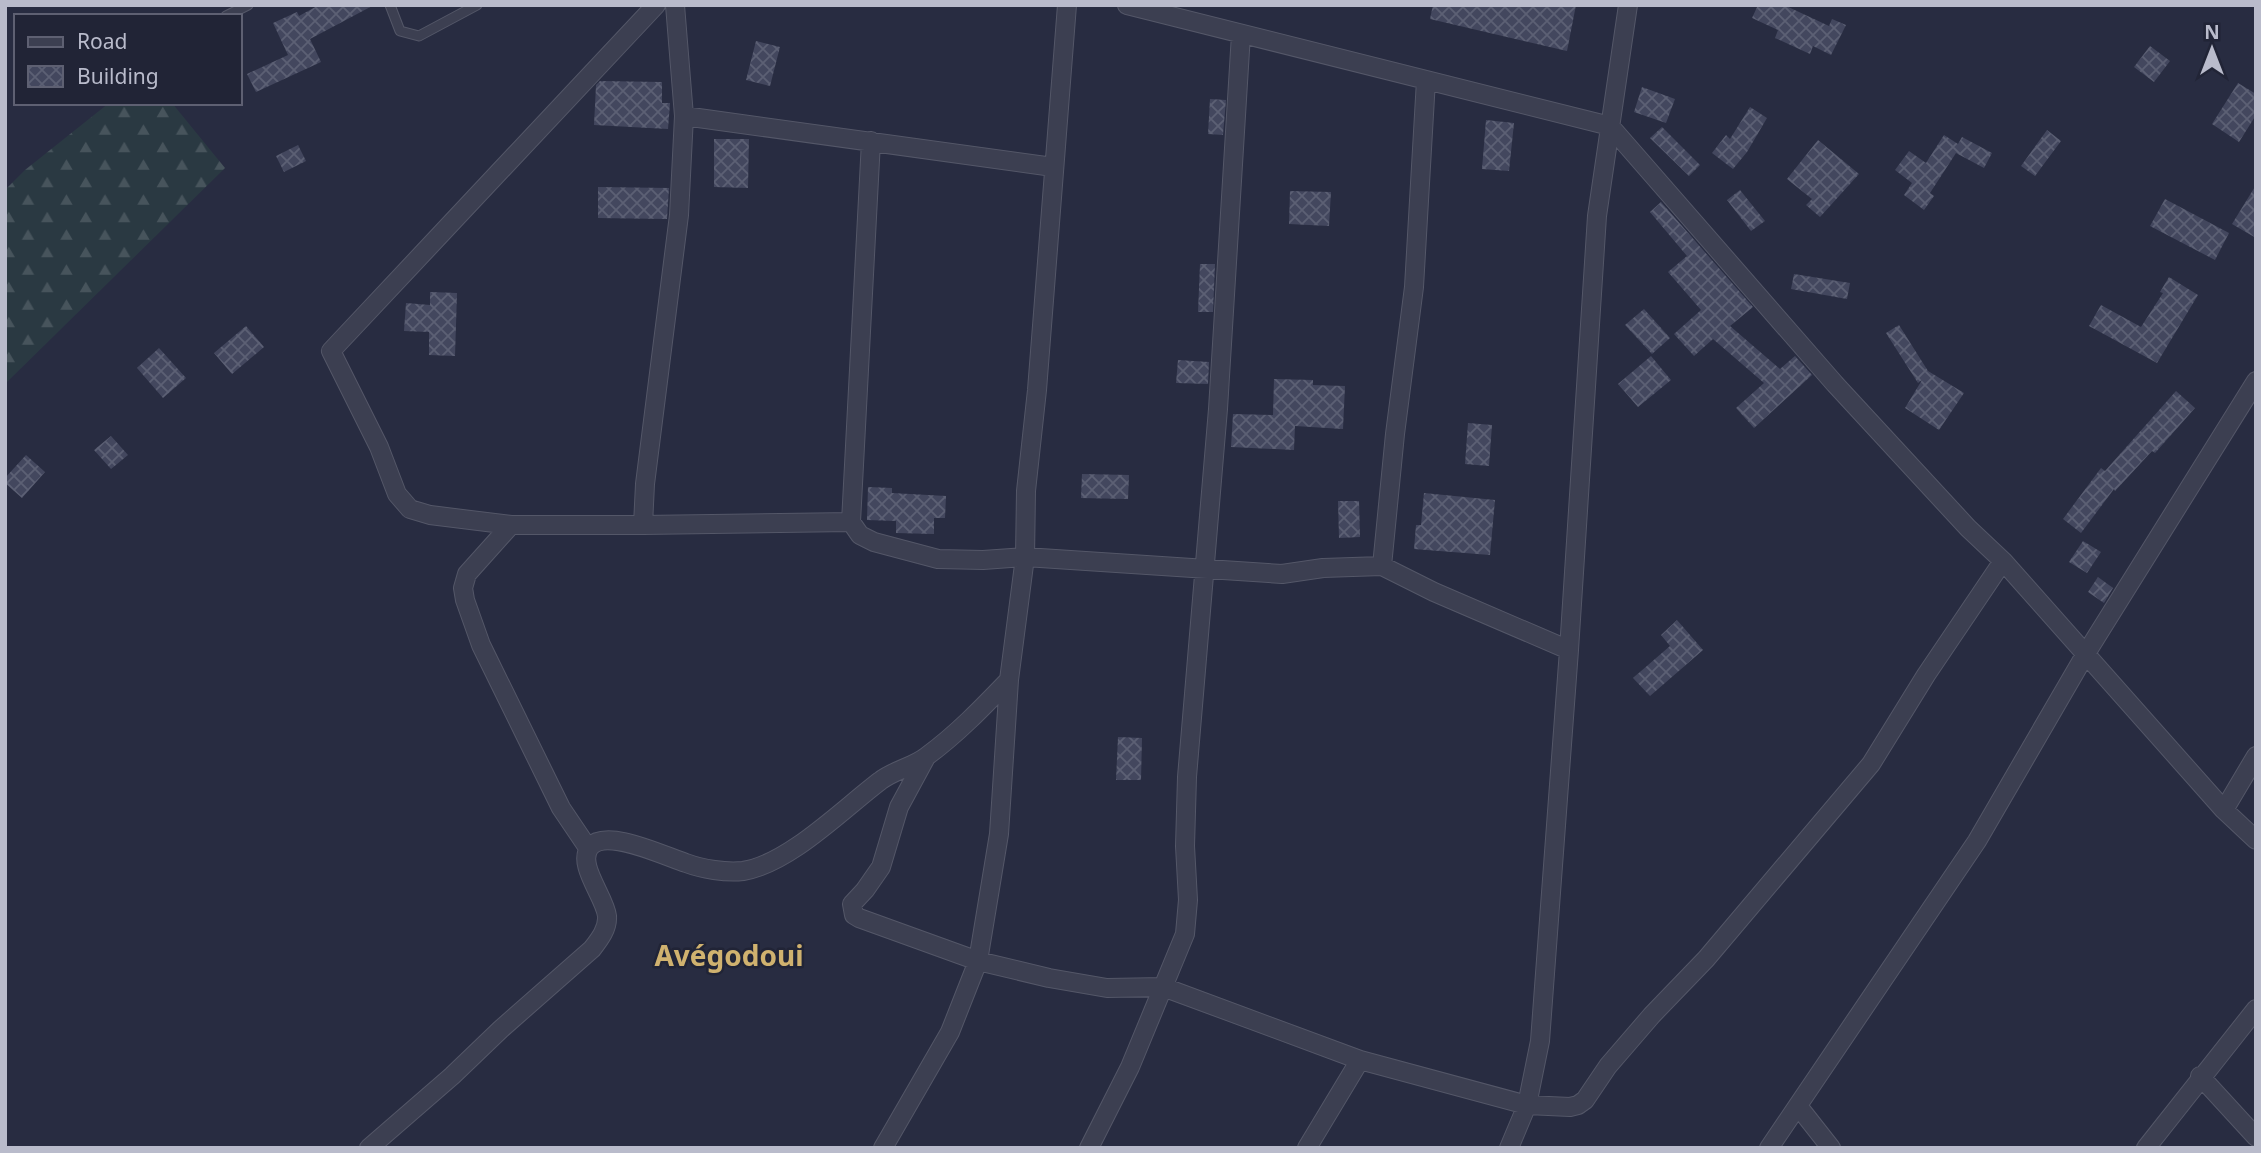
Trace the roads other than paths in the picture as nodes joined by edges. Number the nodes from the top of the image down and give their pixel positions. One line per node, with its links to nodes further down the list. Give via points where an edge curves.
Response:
1 (248, 5): 9 (lane)
2 (390, 5): 3 (lane, via 400,30 419,36)
3 (477, 5)
4 (656, 5): 19 (street, via 331,351 397,494 410,509)
5 (675, 5): 12 (street)
6 (1067, 5): 15 (street)
7 (1128, 5): 10 (street)
8 (1628, 5): 13 (street)
9 (230, 14)
10 (1241, 34): 11 (street); 23 (street)
11 (1426, 80): 13 (street); 22 (street, via 1414,287)
12 (684, 116): 14 (street); 18 (street, via 679,215)
13 (1610, 126): 21 (street, via 1835,384); 24 (street, via 1597,216)
14 (870, 141): 15 (street); 17 (street)
15 (1053, 167): 20 (street, via 1026,491)
16 (2256, 381): 25 (street)
17 (851, 522): 18 (street); 20 (street, via 860,535 874,542 938,559)
18 (643, 525): 19 (street)
19 (511, 526): 31 (street, via 467,574 465,600 481,645 554,796)
20 (1025, 557): 23 (street); 26 (street)
21 (2003, 561): 25 (street); 37 (street, via 1871,764 1706,959 1608,1066 1585,1100 1570,1107)
22 (1382, 566): 23 (street, via 1282,574); 24 (street)
23 (1204, 569): 33 (street, via 1187,777 1185,934)
24 (1569, 650): 37 (street, via 1540,1041)
25 (2085, 655): 29 (street); 38 (street, via 1977,841)
26 (1009, 680): 28 (street); 32 (street, via 999,834)
27 (2256, 756): 29 (street)
28 (925, 759): 31 (street, via 884,778 799,846 744,871 688,864 608,839); 32 (street, via 899,807 881,867 855,898 852,910 859,918)
29 (2224, 810): 30 (street)
30 (2256, 840)
31 (588, 848): 40 (street, via 588,873 607,916 603,935)
32 (978, 961): 33 (street, via 1107,988); 41 (street, via 950,1032)
33 (1163, 987): 35 (street); 42 (street)
34 (2256, 1009): 36 (street)
35 (1360, 1060): 37 (street); 43 (street)
36 (2200, 1076): 39 (street); 47 (street)
37 (1527, 1105): 44 (street)
38 (1798, 1106): 45 (street); 46 (street)
39 (2256, 1138)
40 (369, 1148)
41 (883, 1148)
42 (1089, 1148)
43 (1307, 1148)
44 (1509, 1148)
45 (1769, 1148)
46 (1831, 1148)
47 (2146, 1148)

